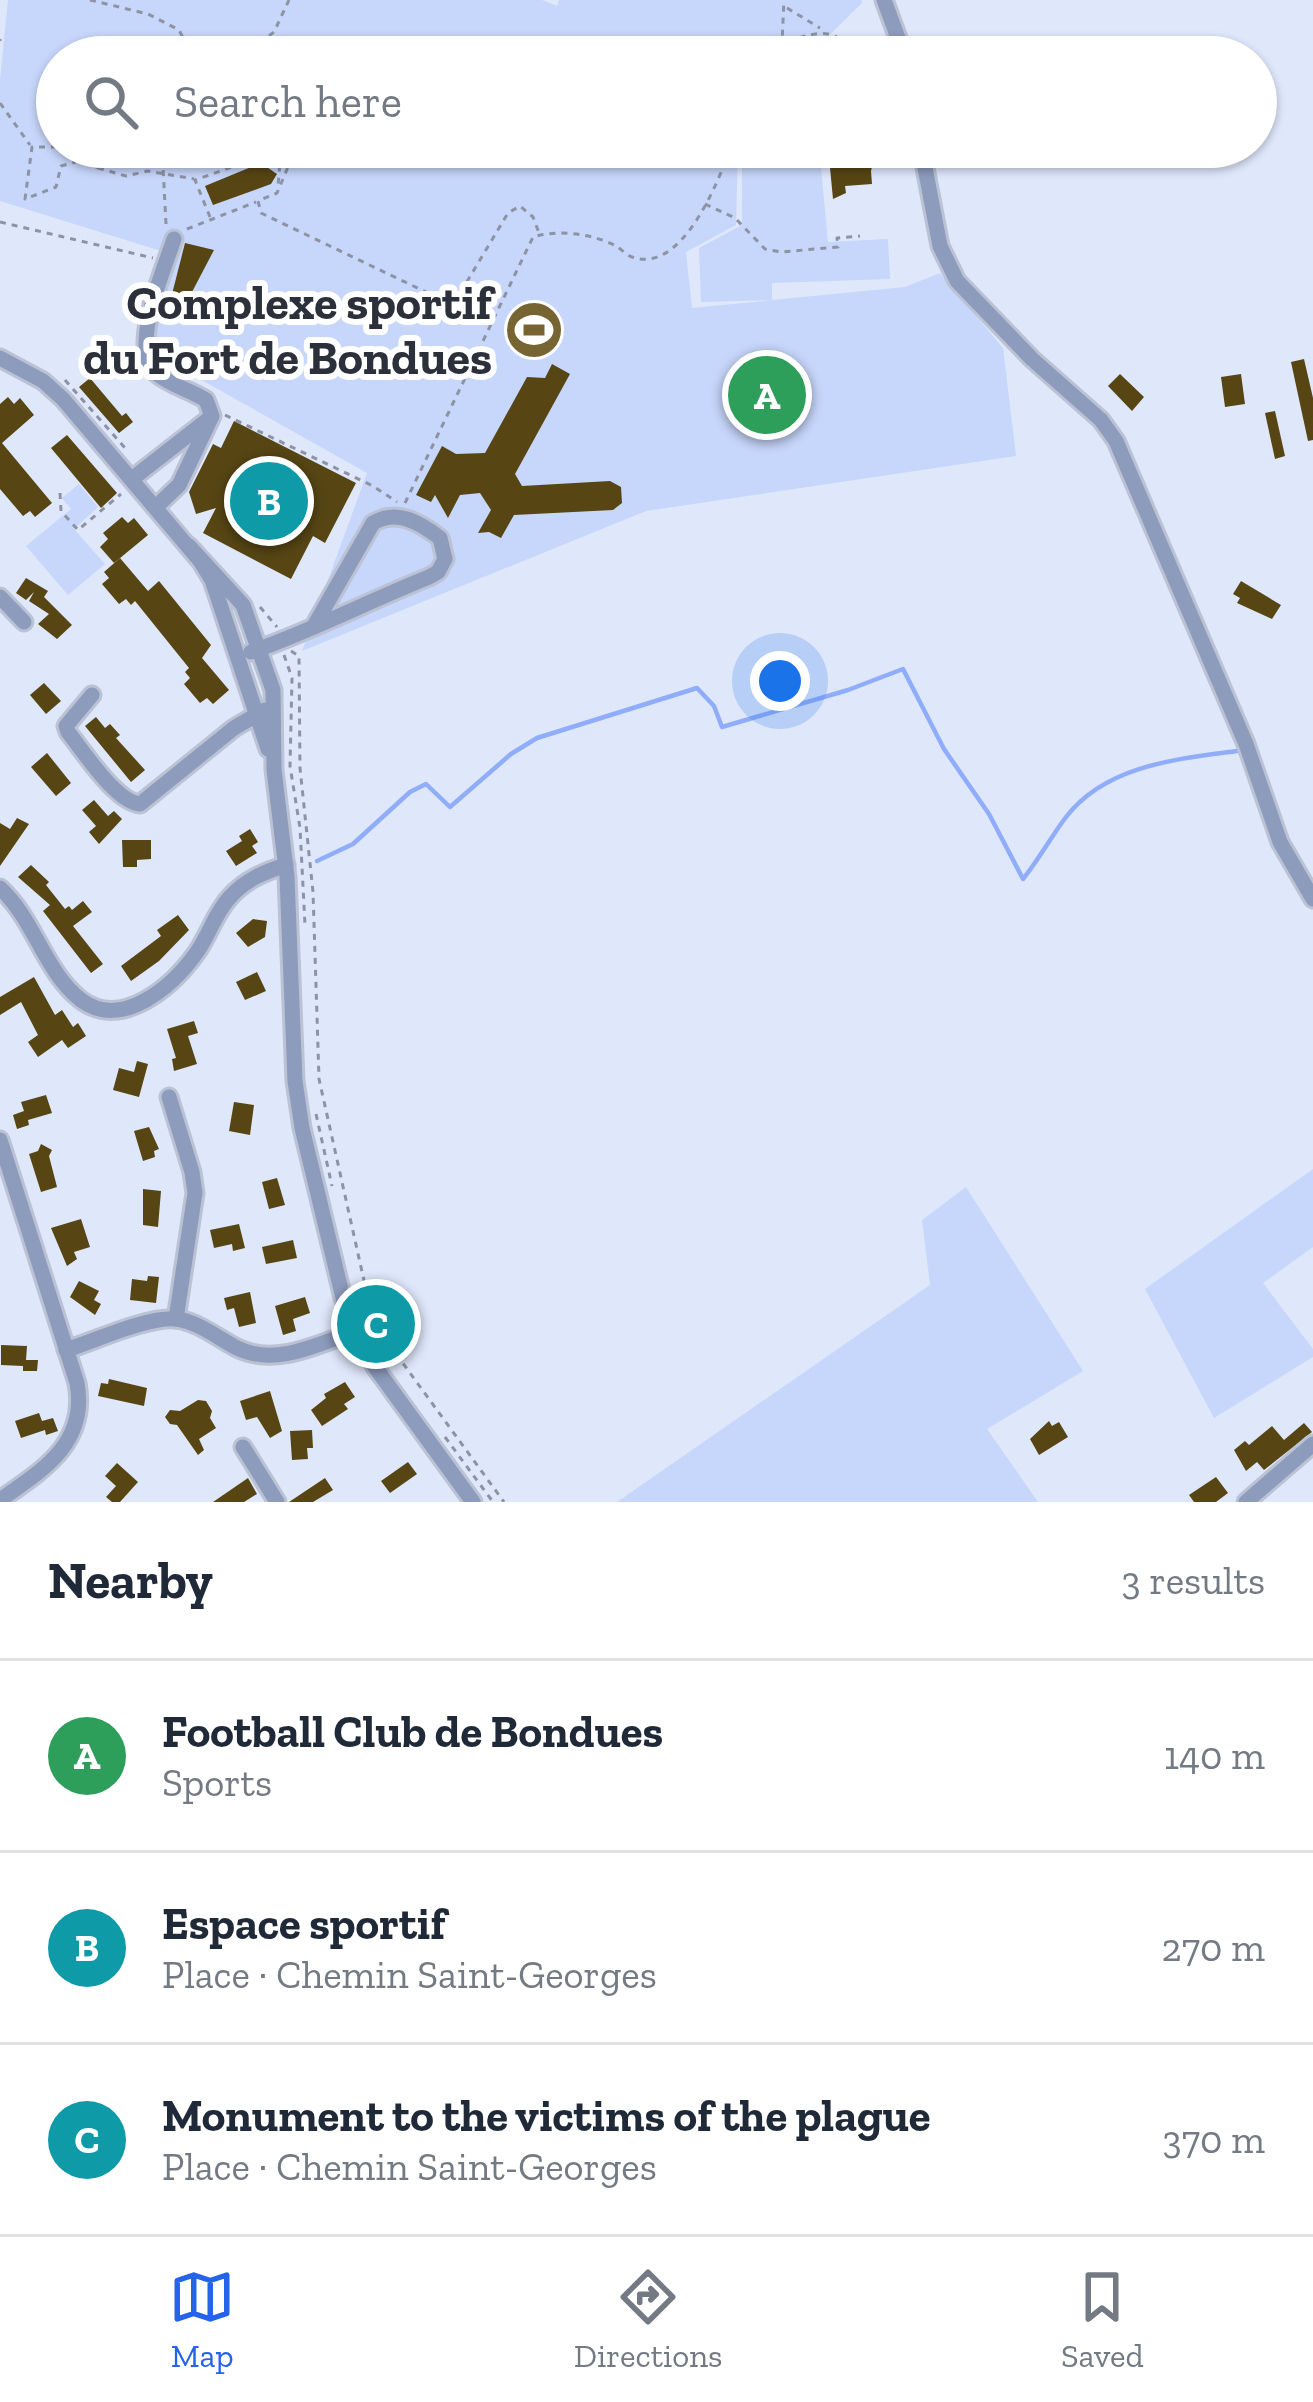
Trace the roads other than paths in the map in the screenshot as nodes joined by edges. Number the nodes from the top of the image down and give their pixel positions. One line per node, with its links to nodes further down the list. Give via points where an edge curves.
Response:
1 (884, 0): 2 (street)
2 (897, 36)
3 (925, 168): 25 (street, via 940,246 957,281 1116,441 1280,842)
4 (174, 239): 7 (street, via 145,335)
5 (125, 349): 7 (street)
6 (0, 358): 9 (street)
7 (146, 358): 10 (street, via 160,376 206,400)
8 (0, 372): 9 (street)
9 (64, 399): 11 (street)
10 (212, 416): 11 (street); 12 (street, via 178,485)
11 (136, 483): 12 (street)
12 (156, 507): 13 (street)
13 (189, 546): 17 (street, via 243,605); 18 (street, via 212,580)
14 (0, 597): 15 (street)
15 (24, 622)
16 (314, 626): 16 (street, via 438,572 445,559 440,538 400,516 373,523); 17 (street)
17 (260, 648): 18 (street); 20 (street)
18 (238, 656): 21 (street)
19 (92, 695): 21 (street, via 71,716 68,733 129,803 150,799)
20 (274, 705): 21 (street); 22 (street)
21 (258, 713): 22 (street)
22 (274, 770): 23 (street)
23 (286, 865): 24 (street, via 234,892 191,959 156,992 110,1012 89,1006 62,981); 29 (street, via 298,1103)
24 (0, 888)
25 (1313, 899)
26 (169, 1097): 28 (street, via 194,1184)
27 (0, 1140): 30 (street)
28 (176, 1319): 29 (street, via 268,1356); 30 (street)
29 (356, 1331): 35 (street)
30 (67, 1350): 33 (street, via 79,1395 73,1433 53,1462)
31 (1313, 1444): 36 (street)
32 (243, 1447): 34 (street)
33 (0, 1500)
34 (277, 1502)
35 (473, 1502)
36 (1246, 1502)

